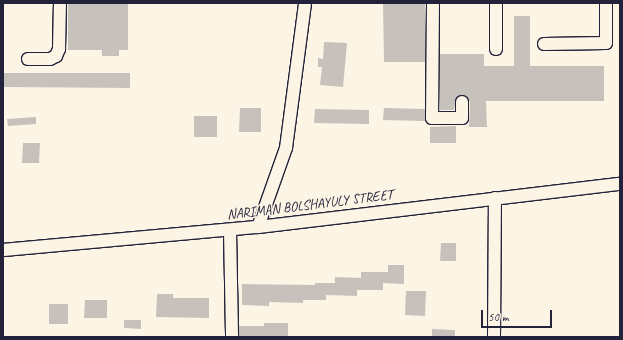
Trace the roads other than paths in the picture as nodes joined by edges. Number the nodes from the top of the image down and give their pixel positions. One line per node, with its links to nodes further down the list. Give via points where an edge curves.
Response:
1 (60, 3): 8 (street, via 59,49 56,56 50,60)
2 (305, 3): 12 (street, via 286,148)
3 (433, 3): 9 (street, via 432,118 462,118)
4 (496, 3): 7 (street)
5 (606, 3): 6 (street, via 606,43)
6 (544, 44)
7 (496, 49)
8 (28, 60)
9 (462, 102)
10 (620, 184): 11 (street, NARIMAN BOLSHAYULY STREET)
11 (494, 198): 12 (street, NARIMAN BOLSHAYULY STREET); 16 (street)
12 (258, 227): 13 (street, NARIMAN BOLSHAYULY STREET)
13 (230, 230): 14 (street, NARIMAN BOLSHAYULY STREET); 15 (street)
14 (3, 250)
15 (232, 337)
16 (494, 337)

